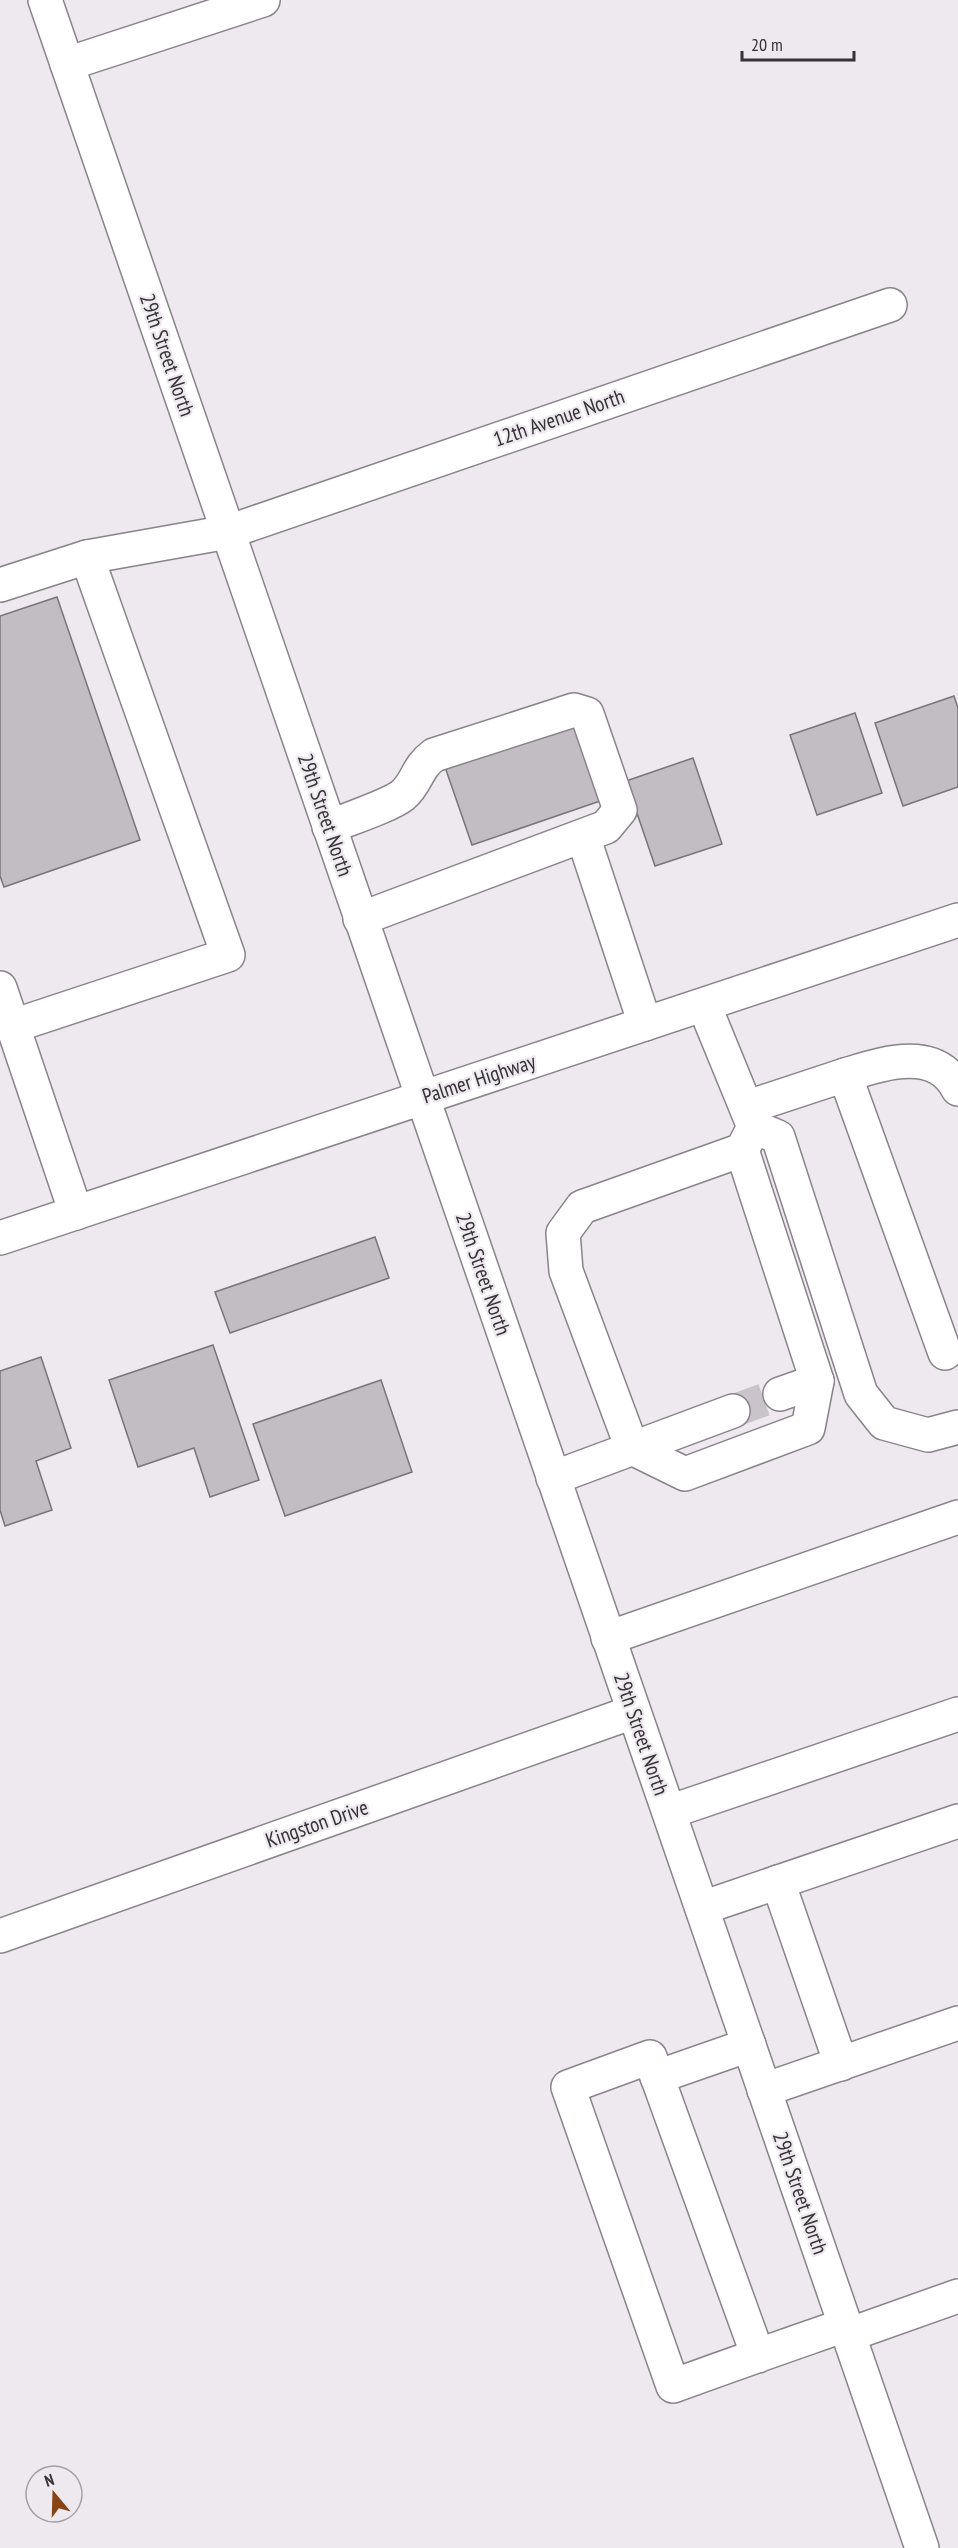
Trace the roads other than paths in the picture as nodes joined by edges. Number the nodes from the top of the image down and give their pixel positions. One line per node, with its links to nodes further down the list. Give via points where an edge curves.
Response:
1 (45, 0): 3 (street, 29th Street North)
2 (263, 0): 3 (street)
3 (67, 64): 5 (street, 29th Street North)
4 (890, 305): 5 (street, 12th Avenue North)
5 (228, 532): 6 (street, 12th Avenue North); 8 (street, 29th Street North)
6 (87, 557): 7 (street, 12th Avenue North); 15 (street, via 228,955)
7 (0, 585)
8 (329, 827): 9 (street, via 401,797 414,784 421,765 434,755 574,710 587,714 620,810 606,827); 10 (street, 29th Street North)
9 (583, 836): 10 (street); 14 (street)
10 (360, 919): 18 (street, 29th Street North)
11 (958, 920): 13 (street, Palmer Highway)
12 (0, 988): 15 (street)
13 (704, 1005): 14 (street, Palmer Highway); 19 (street)
14 (645, 1024): 18 (street, Palmer Highway)
15 (13, 1026): 20 (street)
16 (845, 1075): 17 (street, via 893,1061 931,1063); 19 (street); 22 (street)
17 (958, 1089)
18 (422, 1098): 20 (street, Palmer Highway); 28 (street, 29th Street North)
19 (748, 1128): 23 (street); 26 (street, via 778,1137 861,1394 884,1423 928,1435); 27 (street, via 582,1207 562,1233 566,1271)
20 (76, 1213): 21 (street, Palmer Highway)
21 (0, 1238)
22 (945, 1353)
23 (817, 1381): 24 (street); 27 (street, via 808,1428 685,1474)
24 (780, 1394)
25 (733, 1412): 27 (street)
26 (958, 1426)
27 (632, 1448): 28 (street)
28 (553, 1478): 30 (street, 29th Street North)
29 (958, 1517): 30 (street)
30 (608, 1638): 31 (street, 29th Street North)
31 (633, 1712): 33 (street, 29th Street North); 37 (street, Kingston Drive)
32 (958, 1714): 33 (street)
33 (669, 1812): 36 (street, 29th Street North)
34 (958, 1821): 35 (street)
35 (778, 1882): 36 (street); 40 (street)
36 (702, 1908): 39 (street, 29th Street North)
37 (0, 1936)
38 (958, 2023): 40 (street)
39 (749, 2045): 41 (street); 42 (street, 29th Street North)
40 (841, 2064): 42 (street)
41 (657, 2077): 45 (street); 45 (street, via 650,2057 568,2087 673,2386)
42 (764, 2090): 44 (street, 29th Street North)
43 (958, 2296): 44 (street)
44 (847, 2330): 45 (street); 46 (street, 29th Street North)
45 (758, 2356)
46 (922, 2548)

